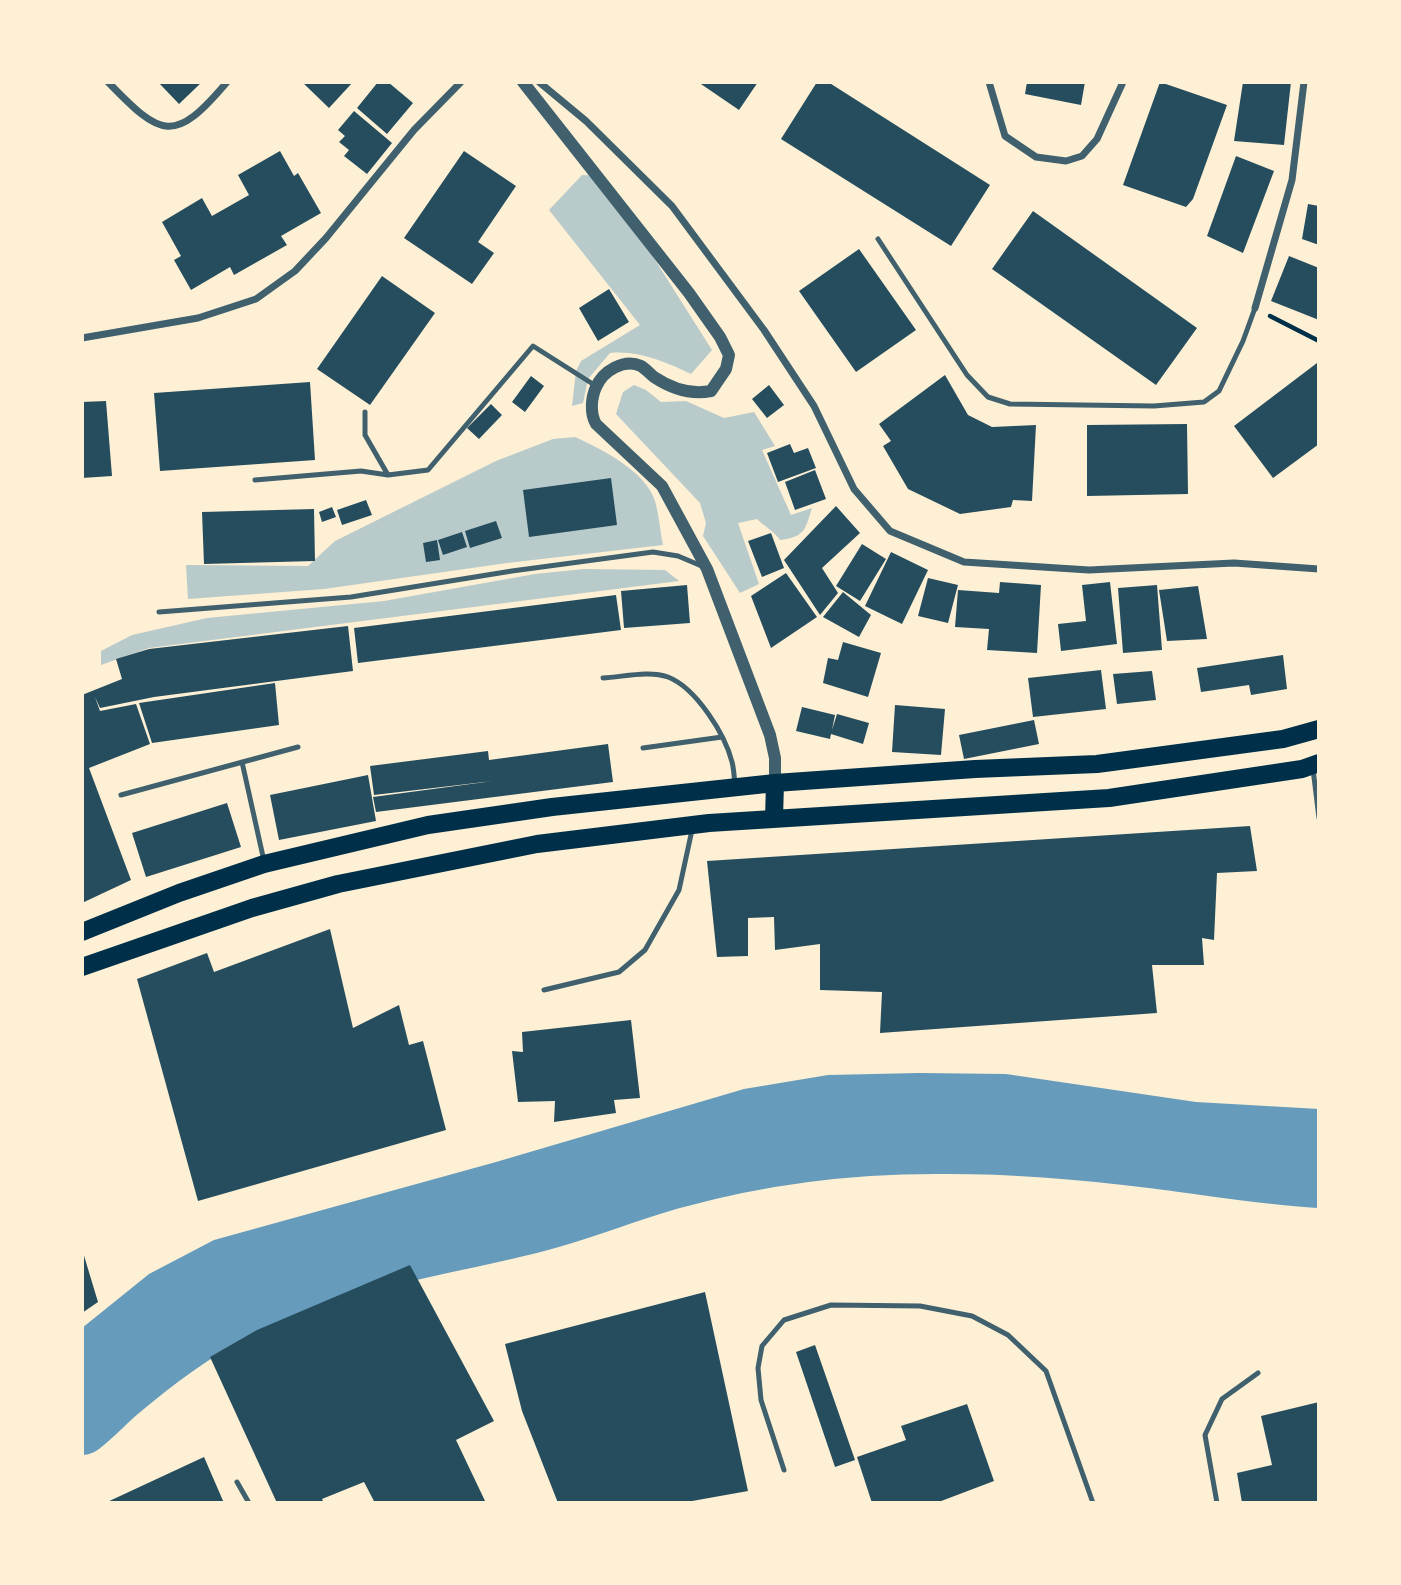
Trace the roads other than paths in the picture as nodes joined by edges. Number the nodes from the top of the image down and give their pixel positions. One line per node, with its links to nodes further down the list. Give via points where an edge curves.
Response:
1 (108, 82): 2 (street, via 146,120 164,128 182,124 201,111)
2 (227, 82)
3 (461, 82): 11 (street, via 414,130 295,271 256,299 198,318)
4 (523, 82): 12 (street, via 690,293 729,355 726,369 711,391 682,391 641,366 629,364 615,366)
5 (538, 82): 17 (street, via 586,121 671,206 764,330 814,406 854,489 890,531 964,562 1089,570 1234,564)
6 (989, 82): 7 (street, via 1005,136 1036,156 1066,161 1082,156 1097,139)
7 (1123, 82)
8 (1304, 82): 10 (street, via 1292,180)
9 (878, 239): 10 (lane, via 967,375 988,397 1010,404 1205,402 1219,391)
10 (1255, 308)
11 (82, 338)
12 (596, 386): 14 (lane, via 533,346 428,470); 16 (street, via 592,418 662,486)
13 (365, 412): 14 (lane, via 365,435)
14 (388, 475): 15 (lane, via 360,471)
15 (255, 480)
16 (707, 569): 18 (lane, via 678,556 653,552 351,597); 26 (street, via 770,734)
17 (1319, 569)
18 (159, 612)
19 (603, 678): 21 (lane, via 668,677 688,690)
20 (1319, 729): 26 (main road, via 1283,739 1097,764)
21 (722, 737): 23 (lane); 27 (lane, via 733,763)
22 (298, 747): 24 (lane)
23 (643, 748)
24 (242, 762): 28 (lane); 32 (lane)
25 (1316, 764): 29 (lane); 30 (main road, via 1109,798)
26 (775, 783): 27 (main road); 30 (main road)
27 (735, 787): 32 (main road, via 428,825)
28 (121, 795)
29 (1319, 818)
30 (774, 819): 31 (main road)
31 (693, 825): 34 (main road, via 537,844 338,884 251,908); 35 (lane, via 679,890 645,950 619,972)
32 (264, 864): 33 (main road)
33 (82, 932)
34 (82, 967)
35 (544, 990)
36 (1258, 1373): 41 (lane, via 1222,1399 1205,1435)
37 (785, 1470): 40 (lane, via 761,1400 758,1368 762,1346 784,1320 831,1305 920,1306 972,1316 1009,1335 1046,1371)
38 (237, 1482): 39 (lane)
39 (249, 1503)
40 (1093, 1503)
41 (1217, 1503)

